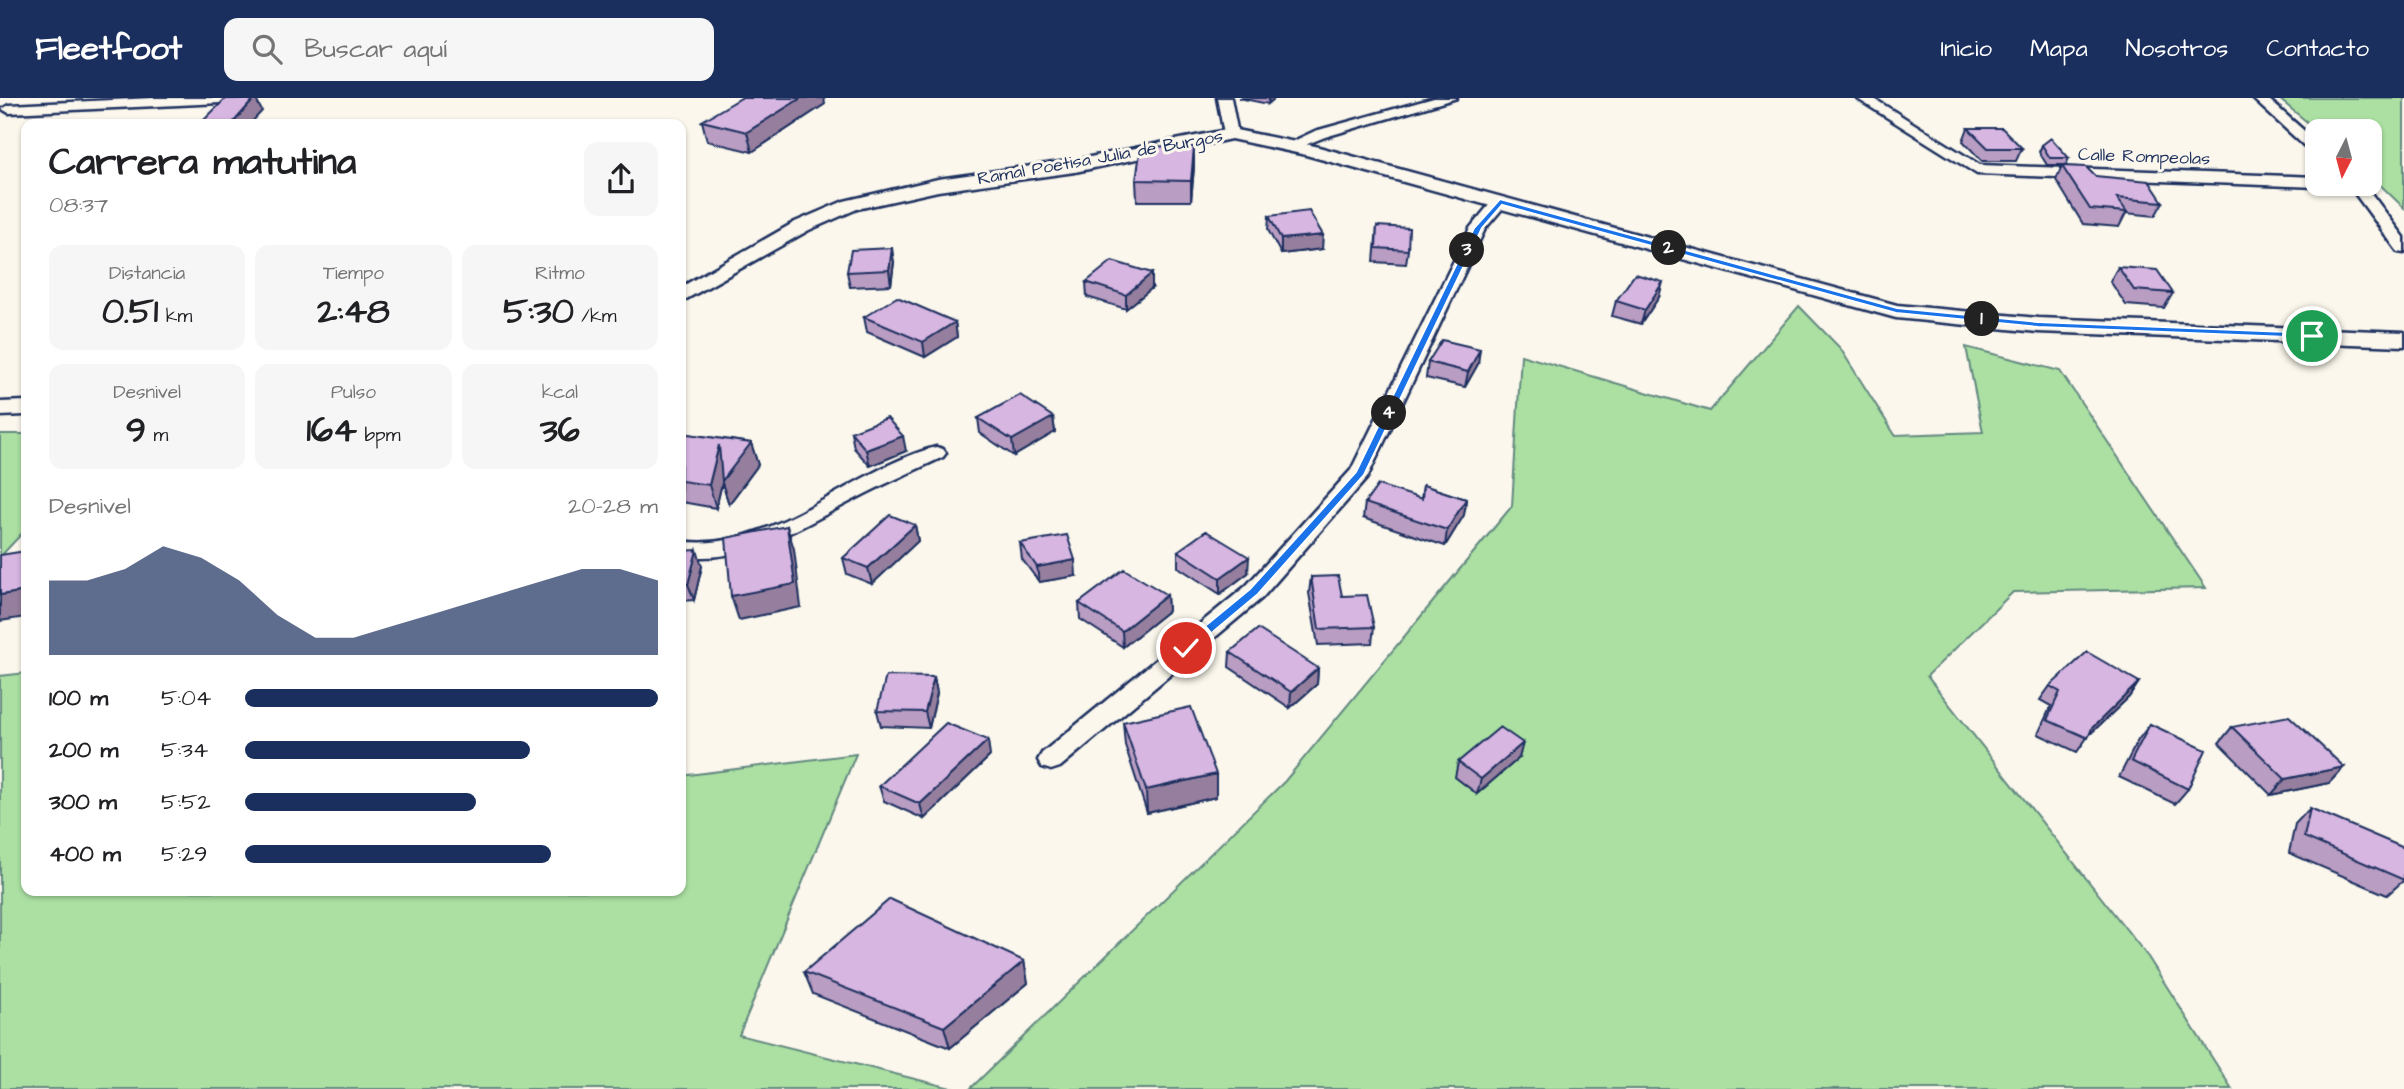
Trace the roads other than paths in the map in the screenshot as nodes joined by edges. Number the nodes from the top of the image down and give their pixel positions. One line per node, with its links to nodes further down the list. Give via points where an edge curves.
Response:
1 (23, 98): 7 (street)
2 (242, 98): 7 (street)
3 (1224, 98): 8 (street)
4 (1450, 98): 10 (street)
5 (1863, 98): 11 (street, Calle Rompeolas, via 1977,169)
6 (2259, 98): 9 (street)
7 (4, 113)
8 (1231, 134): 10 (street, Ramal Poetisa Julia de Burgos); 15 (street, Ramal Poetisa Julia de Burgos, via 1075,166 937,185 851,205 803,226)
9 (2305, 139)
10 (1290, 146): 13 (street, Ramal Poetisa Julia de Burgos)
11 (2305, 182)
12 (2364, 196): 14 (street)
13 (1500, 202): 16 (street, Ramal Poetisa Julia de Burgos, via 1896,311 2038,325); 21 (street, via 1478,228 1360,473 1254,592)
14 (2404, 248)
15 (686, 293)
16 (2404, 339)
17 (21, 408): 18 (street)
18 (0, 409)
19 (936, 453): 20 (street, via 803,520 720,549)
20 (686, 550)
21 (1051, 760)

